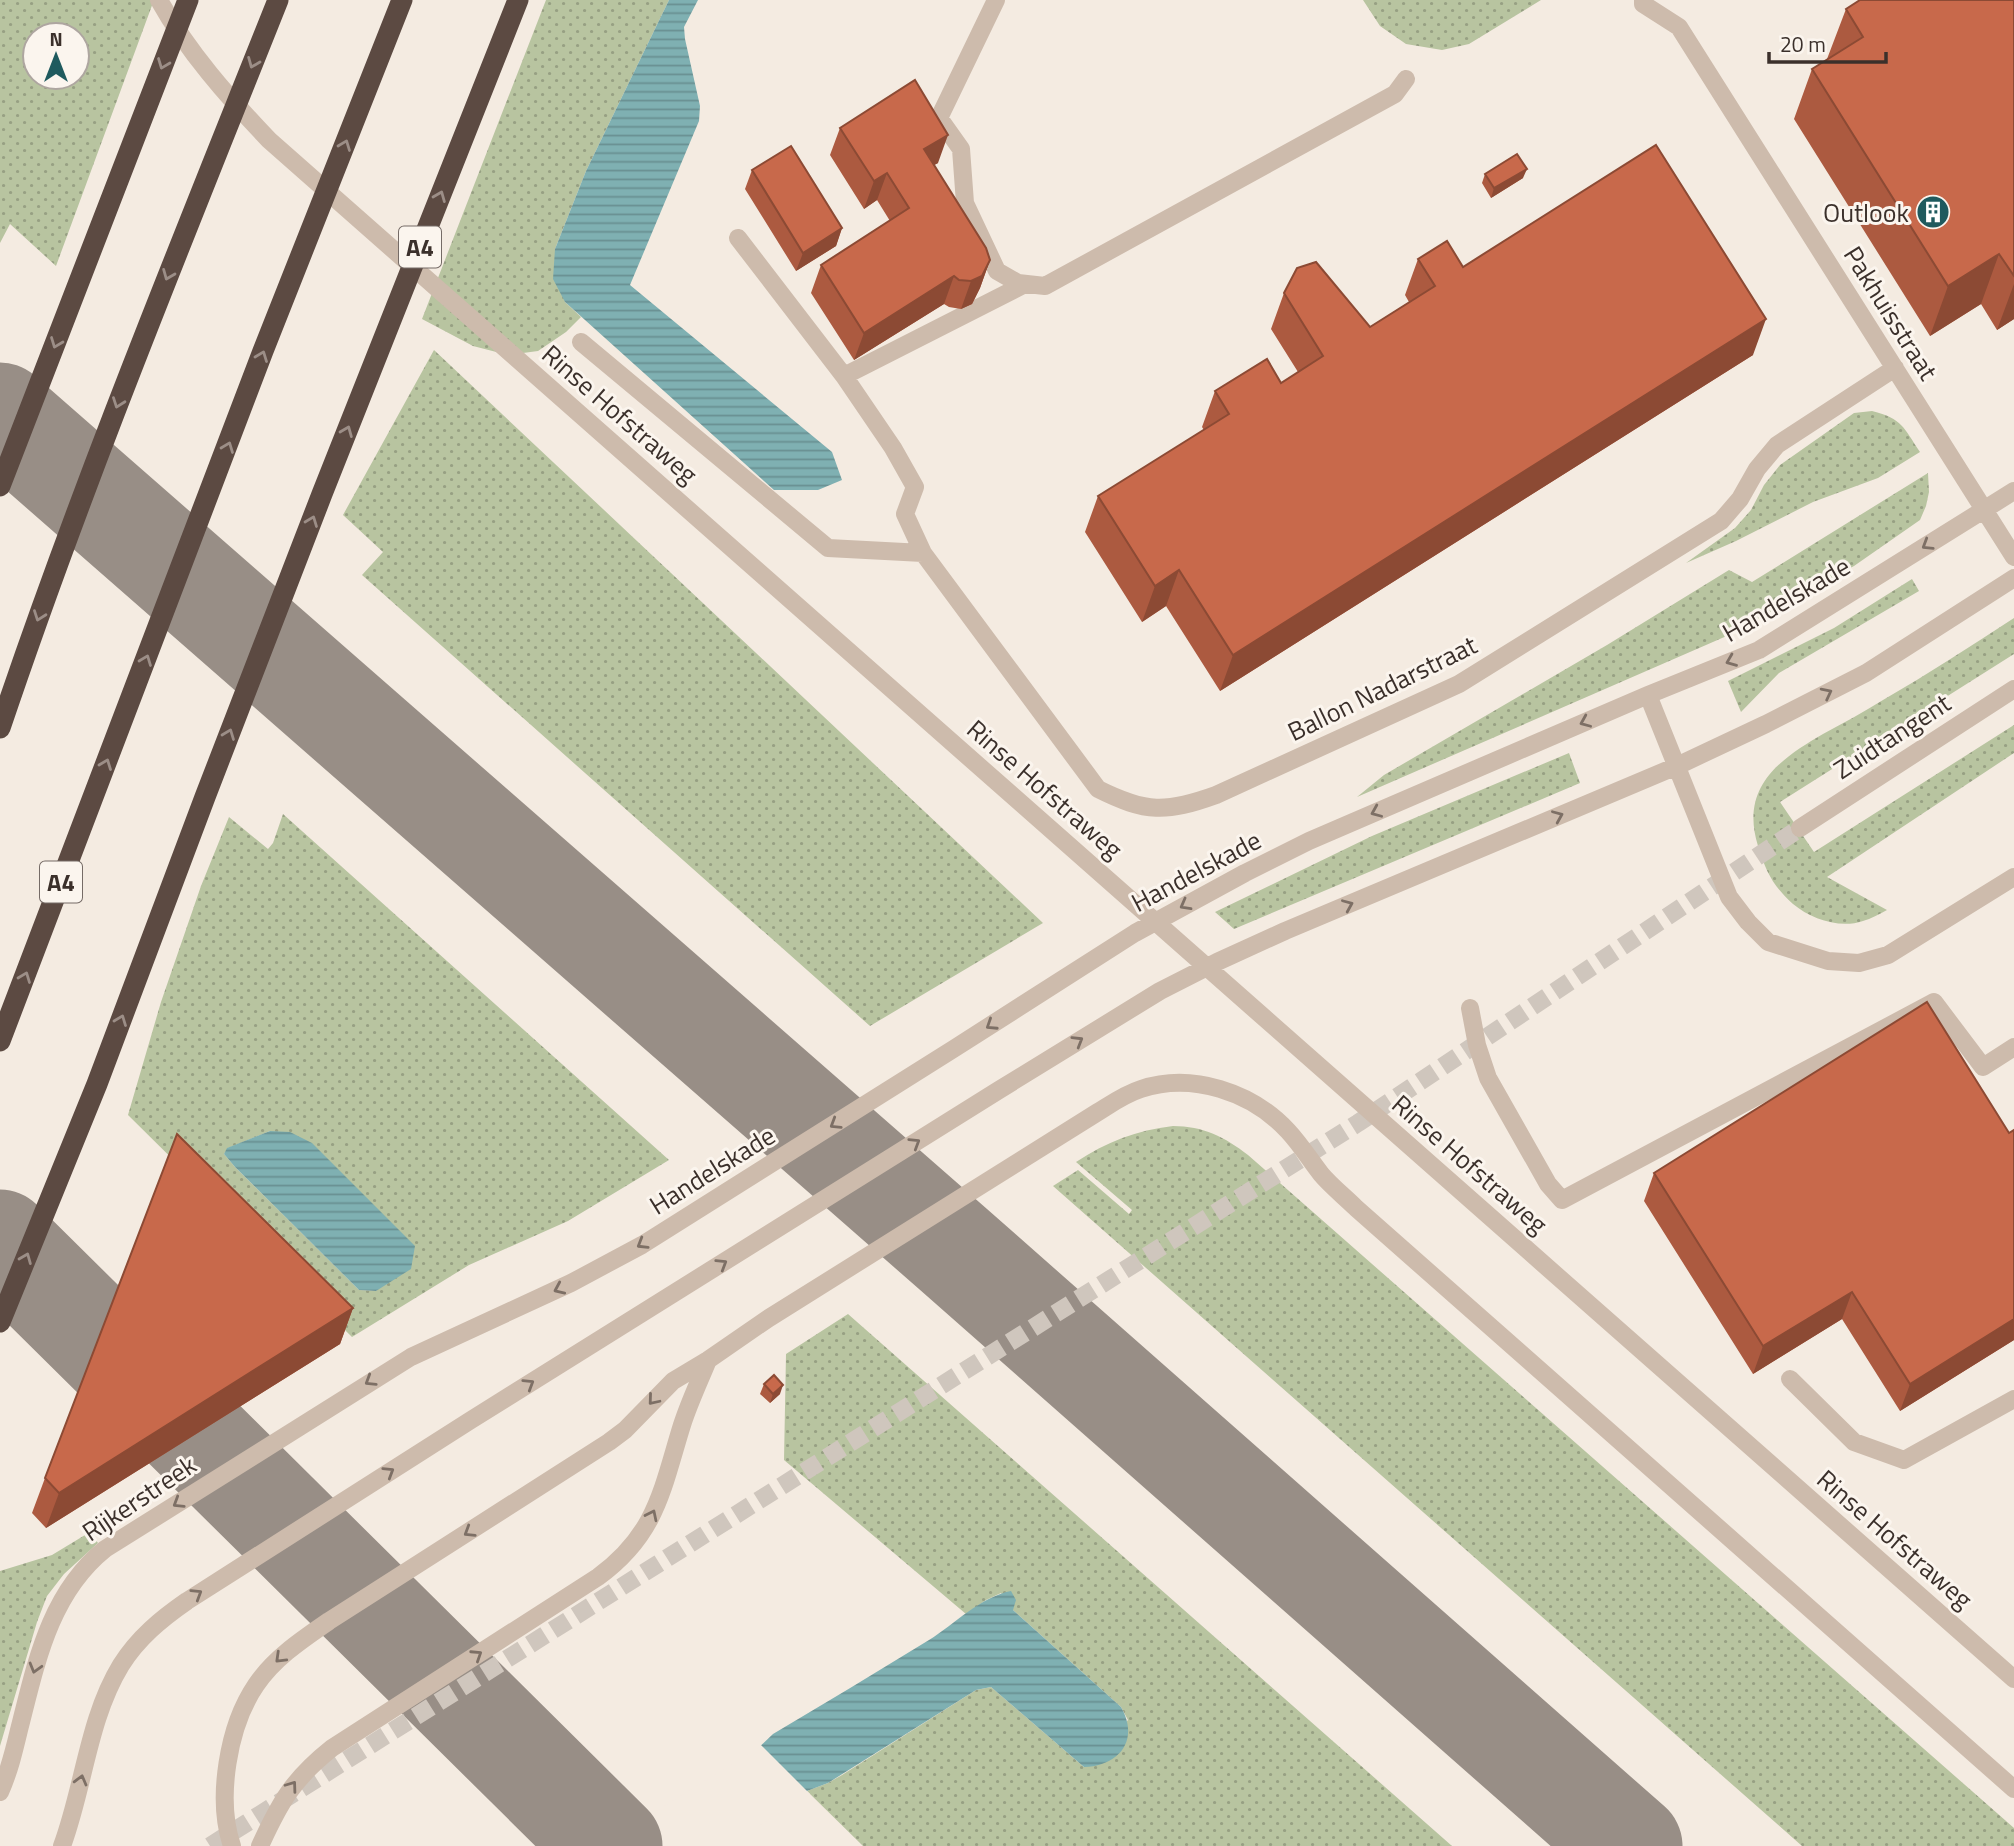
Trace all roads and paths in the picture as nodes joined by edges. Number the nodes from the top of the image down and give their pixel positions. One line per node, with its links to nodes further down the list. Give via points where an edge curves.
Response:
1 (159, 0): 34 (street, Rinse Hofstraweg, via 199,61 269,139)
2 (188, 0): 14 (highway, one-way to 14)
3 (278, 0): 22 (highway, one-way to 22, via 142,339)
4 (402, 0): 27 (highway, A4, one-way to 4)
5 (519, 0): 29 (highway, A4, one-way to 5)
6 (996, 0): 10 (street, via 939,118 961,149 965,203 997,271)
7 (1643, 2): 12 (street, Pakhuisstraat, via 1679,27)
8 (1406, 79): 10 (street, via 1395,94 1045,286)
9 (738, 238): 13 (street)
10 (1025, 284): 13 (street)
11 (581, 342): 17 (street, via 828,548)
12 (1895, 368): 16 (street, Pakhuisstraat); 17 (street, Ballon Nadarstraat, via 1777,444 1721,521 1459,684 1186,806 1153,809 1098,789)
13 (844, 376): 17 (street, Ballon Nadarstraat, via 915,487 905,514)
14 (0, 486)
15 (2014, 491): 16 (street, Handelskade)
16 (1985, 509): 18 (street, Pakhuisstraat); 21 (street, Handelskade, one-way to 21, via 1759,650)
17 (923, 553)
18 (2014, 557)
19 (2014, 578): 23 (street, one-way to 19, via 1866,673)
20 (2014, 689): 24 (street, Zuidtangent)
21 (1648, 695): 23 (street); 30 (street, Handelskade, one-way to 30, via 1245,873 1135,933 642,1245)
22 (0, 728)
23 (1677, 766): 25 (street, via 1729,897 1768,942 1816,958 1859,963 1888,955); 37 (street, one-way to 23, via 106,1697 122,1663 148,1632 187,1601 1160,991 1285,932)
24 (1800, 828)
25 (2014, 877)
26 (1470, 1008): 28 (street, via 1488,1078 1548,1184 1562,1200 1934,1002 1983,1067)
27 (0, 1041)
28 (2014, 1047)
29 (0, 1322)
30 (430, 1348): 36 (street, Rijkerstreek, one-way to 36, via 374,1378 92,1559 50,1622)
31 (708, 1360): 35 (street, via 1126,1096 1179,1083 1222,1089 1273,1117 1356,1208); 38 (street, one-way to 38, via 673,1381 609,1442 329,1621 273,1665 245,1702 234,1734 226,1784); 39 (street, one-way to 31, via 282,1802 309,1766 598,1577 640,1538 664,1489 682,1424)
32 (1790, 1379): 33 (street, via 1854,1442 1904,1460)
33 (2014, 1399)
34 (2014, 1679)
35 (2014, 1789)
36 (0, 1792)
37 (62, 1846)
38 (232, 1846)
39 (260, 1846)

